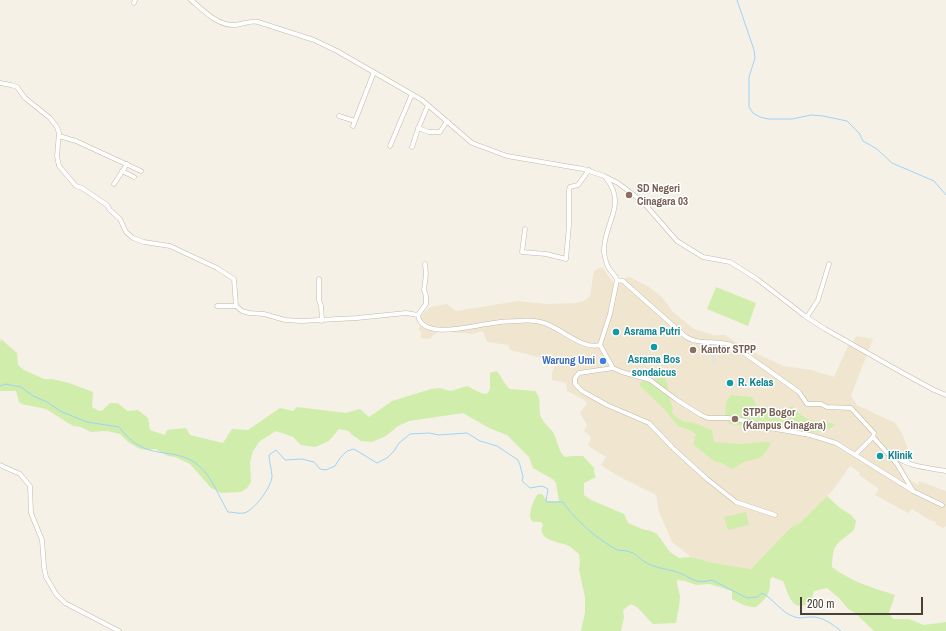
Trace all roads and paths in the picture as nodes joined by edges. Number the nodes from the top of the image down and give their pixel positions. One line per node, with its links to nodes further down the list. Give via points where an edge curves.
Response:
1 (191, 0): 2 (street, via 211,17 222,22 233,25 258,22 314,40)
2 (374, 72): 4 (street); 7 (street)
3 (0, 83): 11 (street, via 18,88 25,98 50,118 57,127)
4 (412, 94): 5 (street); 12 (street)
5 (428, 104): 8 (street); 10 (street)
6 (339, 116): 7 (street)
7 (355, 121): 9 (street)
8 (447, 122): 10 (street, via 440,132); 15 (street, via 472,143 498,154)
9 (353, 126)
10 (418, 128): 13 (street)
11 (59, 136): 14 (street); 27 (street, via 57,162 72,183 107,205 133,238 170,246 232,277)
12 (390, 146)
13 (412, 147)
14 (126, 164): 16 (street); 17 (street)
15 (589, 170): 18 (street); 21 (street, via 578,185 569,190 566,259 522,252)
16 (122, 171): 19 (street); 20 (street)
17 (141, 171)
18 (604, 176): 25 (street, via 616,197 604,253 608,267); 29 (street, via 624,186 643,202 677,240 703,257 730,262 757,279)
19 (134, 177)
20 (114, 184)
21 (525, 229)
22 (425, 264): 28 (street, via 426,304)
23 (829, 264): 29 (street, via 818,300)
24 (318, 279): 30 (street)
25 (617, 280): 31 (street); 34 (street, via 623,281 686,337 700,342 734,346 799,392 808,405 851,408 874,432)
26 (217, 306): 27 (street)
27 (236, 306): 30 (street, via 242,311 285,320)
28 (418, 315): 30 (street, via 406,313); 31 (street, via 418,320 424,326 434,329 461,329 518,320 534,321 549,324 585,344)
29 (807, 318): 33 (street)
30 (322, 321)
31 (600, 345): 32 (street)
32 (613, 368): 36 (street, via 650,380 708,418 728,418 810,435 836,444); 41 (street, via 579,373 574,384 590,396 649,423 707,479 736,502)
33 (946, 395)
34 (873, 437): 35 (street); 36 (street)
35 (885, 451): 38 (street, via 914,466); 39 (street)
36 (855, 455): 39 (street)
37 (0, 465): 42 (street, via 20,474 30,486 31,512 42,540 46,577 56,594 65,603)
38 (946, 471)
39 (913, 491): 40 (street)
40 (942, 505)
41 (775, 515)
42 (120, 631)

